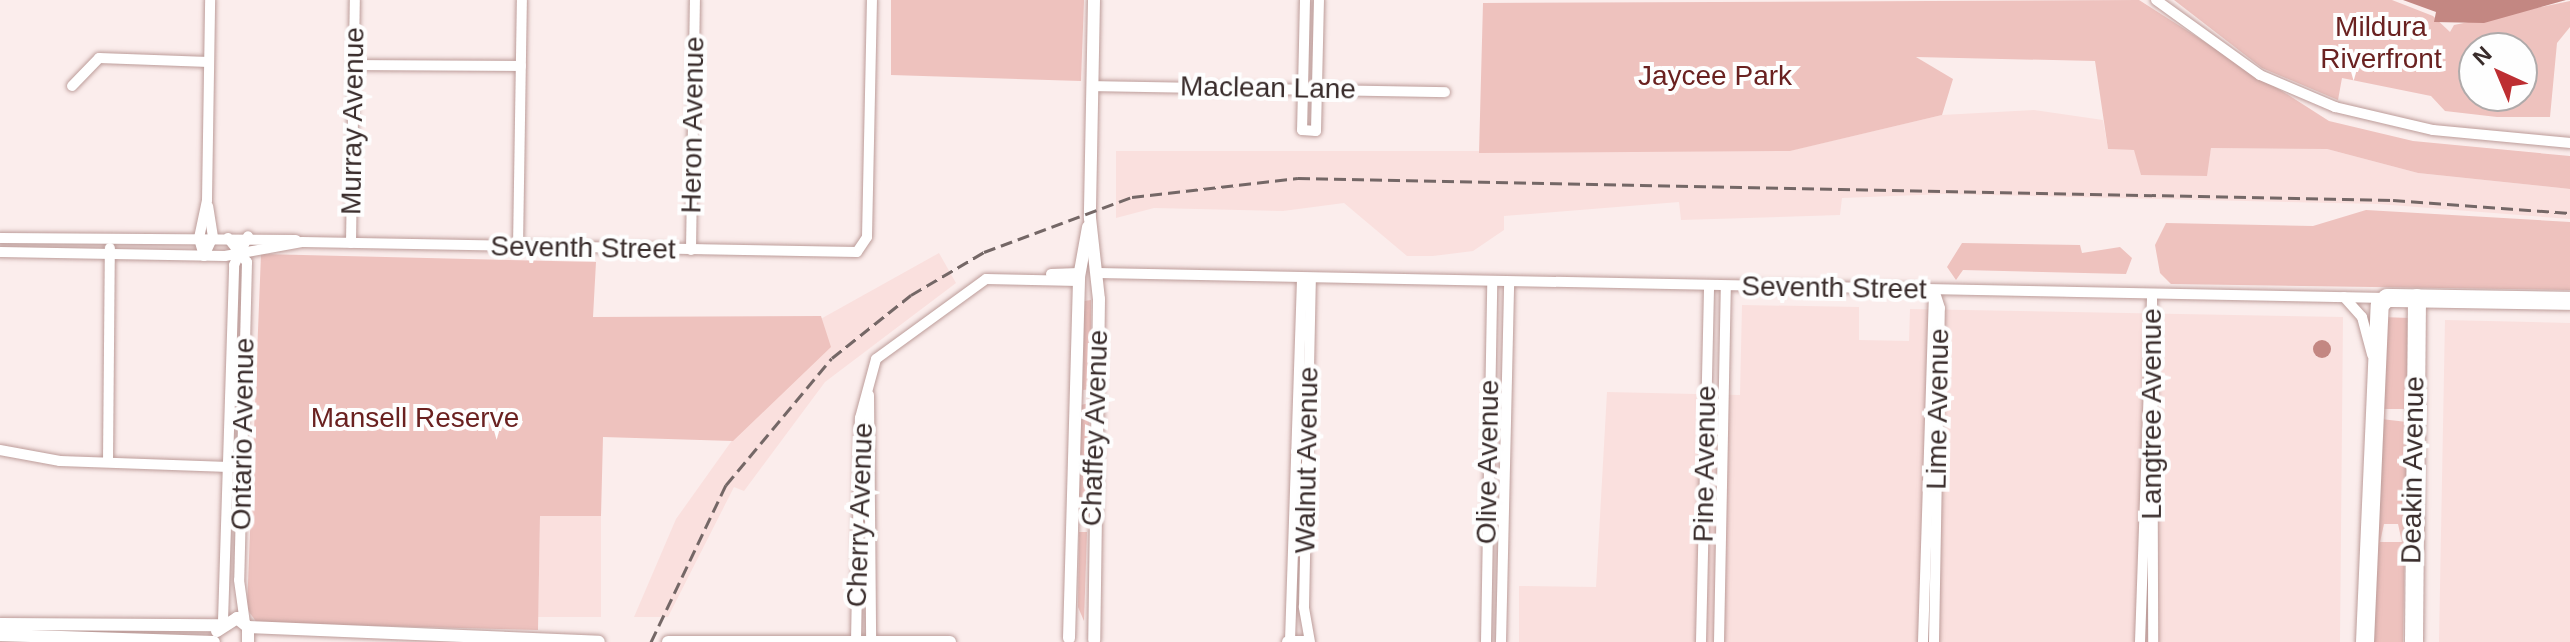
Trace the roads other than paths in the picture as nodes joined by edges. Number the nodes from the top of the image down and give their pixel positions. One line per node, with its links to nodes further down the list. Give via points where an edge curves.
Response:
1 (210, 0): 10 (street)
2 (355, 0): 11 (street, Murray Avenue)
3 (522, 0): 12 (street)
4 (695, 0): 30 (street, Heron Avenue)
5 (872, 0): 30 (street, Seventh Street, via 863,248)
6 (1094, 0): 14 (street, Chaffey Avenue)
7 (1305, 0): 15 (street)
8 (1319, 0): 16 (street)
9 (2156, 0): 18 (street, via 2260,75 2335,107 2414,127)
10 (209, 62): 13 (street, via 99,58); 19 (street)
11 (353, 65): 12 (street); 28 (street, Murray Avenue)
12 (521, 66): 29 (street)
13 (72, 86)
14 (1092, 86): 15 (street, Maclean Lane); 20 (street, Chaffey Avenue)
15 (1303, 88): 16 (street, Maclean Lane); 16 (street, via 1302,130 1316,131)
16 (1316, 88): 17 (street, Maclean Lane)
17 (1445, 92)
18 (2570, 143)
19 (207, 200): 25 (street); 26 (street)
20 (1090, 218): 35 (street, Chaffey Avenue); 36 (street, Chaffey Avenue)
21 (248, 236): 23 (street, Seventh Street); 27 (street, Seventh Street); 31 (street)
22 (0, 238): 24 (street, Seventh Street)
23 (228, 238): 25 (street, Seventh Street); 31 (street)
24 (113, 239): 26 (street, Seventh Street); 33 (street)
25 (212, 239): 26 (street, Seventh Street); 34 (street)
26 (200, 240): 34 (street)
27 (302, 242): 28 (street, Seventh Street); 31 (street, Seventh Street)
28 (351, 243): 29 (street, Seventh Street)
29 (518, 247): 30 (street, Seventh Street)
30 (691, 250)
31 (239, 251): 34 (street, Seventh Street); 56 (street, Ontario Avenue)
32 (0, 252): 33 (street, Seventh Street)
33 (113, 254): 34 (street, Seventh Street); 55 (street)
34 (204, 256)
35 (1098, 273): 36 (street); 37 (street, Seventh Street); 53 (street, Chaffey Avenue)
36 (1079, 277): 51 (street, Cherry Avenue, via 995,276 977,285 881,353); 52 (street, Chaffey Avenue)
37 (1306, 278): 38 (street, Seventh Street); 69 (street, Walnut Avenue); 75 (street, Walnut Avenue, via 1304,607)
38 (1492, 281): 39 (street, Seventh Street); 76 (street, Olive Avenue)
39 (1509, 282): 40 (street, Seventh Street); 77 (street, Olive Avenue)
40 (1709, 285): 41 (street, Seventh Street); 48 (street, Pine Avenue)
41 (1726, 286): 42 (street, Seventh Street); 49 (street, Pine Avenue)
42 (1934, 290): 43 (street, Seventh Street); 78 (street, Lime Avenue); 79 (street, Lime Avenue, via 1940,308)
43 (2152, 294): 44 (street, Seventh Street); 80 (street, Langtree Avenue); 81 (street, Langtree Avenue)
44 (2344, 297): 45 (street, Seventh Street); 50 (street, Deakin Avenue, via 2361,315)
45 (2387, 298): 46 (highway, Seventh Street); 50 (highway, Deakin Avenue)
46 (2417, 298): 47 (highway, Seventh Street); 83 (highway, Deakin Avenue)
47 (2570, 301)
48 (1709, 310): 49 (street); 63 (street, Pine Avenue)
49 (1726, 310): 64 (street, Pine Avenue)
50 (2373, 360): 82 (highway, Deakin Avenue)
51 (868, 389): 65 (street, Cherry Avenue, via 860,418); 66 (street, Cherry Avenue)
52 (1078, 397): 53 (street); 57 (street, Chaffey Avenue)
53 (1095, 397): 58 (street, Chaffey Avenue)
54 (0, 450): 55 (street)
55 (108, 461): 56 (street)
56 (235, 465): 59 (street, Ontario Avenue); 61 (street, Ontario Avenue)
57 (1075, 525): 58 (street); 67 (street, Chaffey Avenue)
58 (1092, 525): 68 (street, Chaffey Avenue)
59 (221, 623): 60 (street); 61 (street); 70 (street)
60 (0, 624)
61 (246, 625): 71 (street); 72 (street)
62 (0, 635): 70 (street)
63 (1702, 639): 64 (street)
64 (1719, 639)
65 (856, 641): 66 (street); 73 (street)
66 (871, 641): 74 (street)
67 (1066, 641): 68 (street)
68 (1095, 641)
69 (1289, 641): 75 (street)
70 (216, 642)
71 (248, 642)
72 (599, 642)
73 (668, 642)
74 (950, 642)
75 (1309, 642)
76 (1486, 642)
77 (1501, 642)
78 (1923, 642)
79 (1934, 642)
80 (2140, 642)
81 (2153, 642)
82 (2365, 642)
83 (2414, 642)

